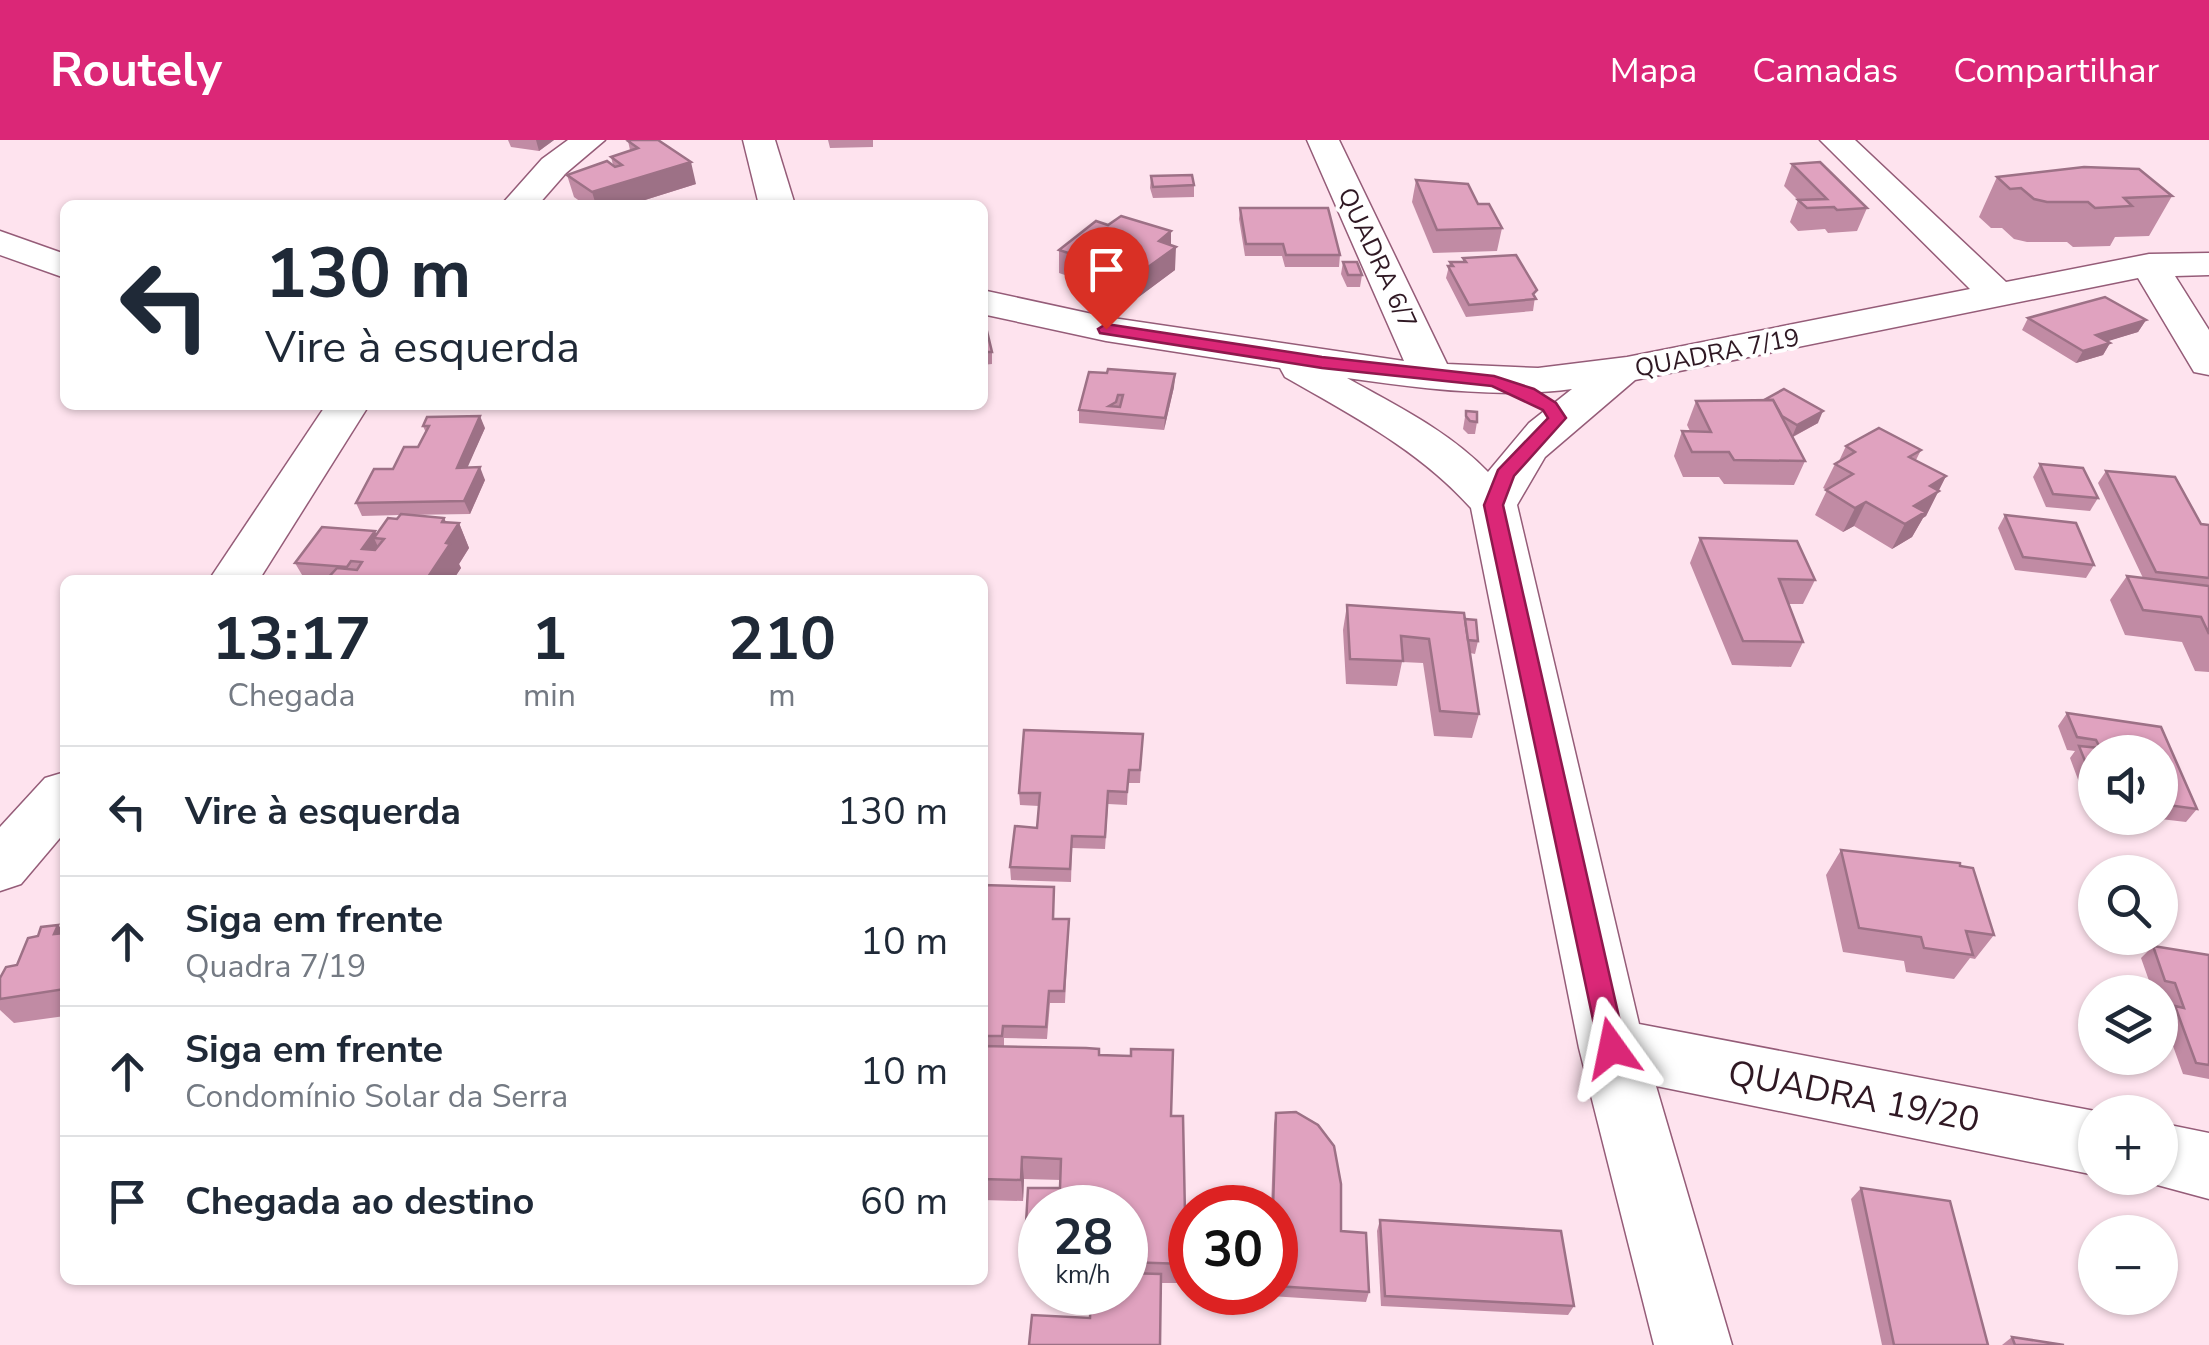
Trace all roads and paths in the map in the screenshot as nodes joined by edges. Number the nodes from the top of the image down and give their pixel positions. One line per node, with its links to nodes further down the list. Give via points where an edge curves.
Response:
1 (589, 140): 5 (street)
2 (759, 140): 6 (street)
3 (1322, 140): 16 (street, QUADRA 6/7)
4 (1836, 140): 11 (street)
5 (523, 200)
6 (775, 200)
7 (0, 242): 9 (street)
8 (2209, 264): 10 (street, QUADRA 7/19)
9 (60, 265)
10 (2149, 265): 11 (street, QUADRA 7/19); 14 (street)
11 (2000, 296): 15 (street, QUADRA 7/19)
12 (988, 303): 13 (street)
13 (1280, 357): 16 (street); 19 (street)
14 (2209, 363)
15 (1627, 369): 16 (street, QUADRA 7/19, via 1582,378); 18 (street)
16 (1462, 378): 18 (street, via 1528,393); 19 (street, via 1431,385 1397,404)
17 (344, 410): 21 (street)
18 (1557, 418): 20 (street, via 1505,474)
19 (1405, 429): 20 (street, via 1456,464)
20 (1494, 505): 24 (street)
21 (237, 575)
22 (60, 798): 23 (street)
23 (0, 867)
24 (1612, 1048): 25 (street, QUADRA 19/20); 28 (street)
25 (2078, 1141)
26 (2178, 1160): 27 (street)
27 (2209, 1166)
28 (1693, 1345)

